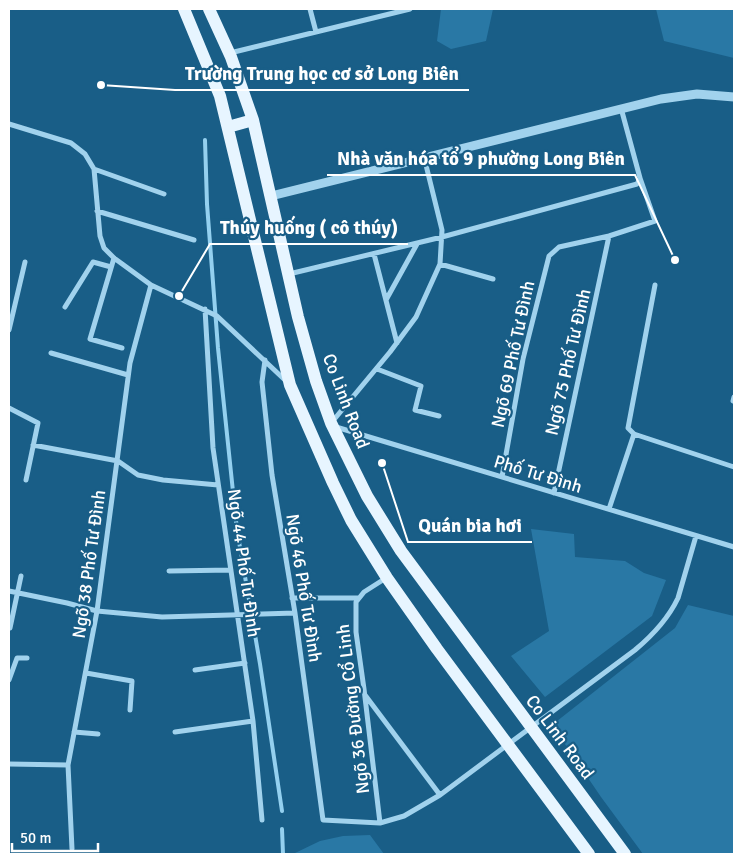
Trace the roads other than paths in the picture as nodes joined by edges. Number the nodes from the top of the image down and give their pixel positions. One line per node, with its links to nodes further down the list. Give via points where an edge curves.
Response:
1 (184, 9): 11 (main road, via 214,81)
2 (210, 9): 6 (main road, Co Linh Road)
3 (310, 9): 5 (street)
4 (410, 9): 5 (street)
5 (316, 32): 6 (street)
6 (229, 53): 9 (main road, Co Linh Road)
7 (734, 97): 8 (street, via 682,95)
8 (620, 108): 12 (street); 14 (street)
9 (253, 120): 11 (main road); 16 (main road, Co Linh Road)
10 (9, 124): 13 (street, via 71,143 86,154)
11 (228, 127): 41 (main road)
12 (424, 157): 16 (street); 19 (street)
13 (94, 169): 15 (street); 17 (street)
14 (640, 178): 18 (street, via 655,221); 19 (street, via 637,184)
15 (164, 194)
16 (271, 196): 27 (main road, Co Linh Road)
17 (98, 211): 20 (street); 23 (street, via 104,248)
18 (609, 236): 49 (street, Ngõ 69 Phố Tư Đình, via 564,246 549,256 523,359); 52 (street, Ngõ 75 Phố Tư Đình)
19 (442, 237): 21 (street); 25 (street)
20 (194, 240)
21 (417, 244): 22 (street); 31 (street)
22 (374, 254): 27 (street); 31 (street)
23 (114, 258): 26 (street); 29 (street)
24 (25, 262): 34 (street)
25 (440, 264): 28 (street); 35 (street, via 416,318)
26 (111, 267): 32 (street, via 93,262); 36 (street, via 90,339)
27 (288, 274): 44 (main road, Co Linh Road, via 316,381)
28 (493, 279)
29 (151, 285): 33 (street); 40 (street, Ngõ 38 Phố Tư Đình)
30 (655, 285): 45 (street, via 628,428)
31 (386, 300): 35 (street)
32 (65, 307)
33 (206, 310): 38 (street, via 217,316); 51 (street, Ngõ 44 Phố Tư Đình, via 212,448)
34 (9, 330)
35 (397, 343): 39 (street)
36 (122, 348)
37 (51, 353): 40 (street)
38 (265, 360): 41 (street); 62 (street, Ngõ 46 Phố Tư Đình, via 262,382 272,474)
39 (376, 369): 43 (street, via 420,386 415,410); 44 (street)
40 (128, 375): 47 (street, Ngõ 38 Phố Tư Đình)
41 (290, 385): 59 (main road, via 351,520)
42 (9, 408): 46 (street, via 38,423)
43 (439, 416)
44 (332, 425): 49 (street, Phố Tư Đình); 76 (main road, Co Linh Road, via 367,496 401,551)
45 (634, 434): 48 (street); 53 (street)
46 (33, 444): 47 (street); 50 (street)
47 (118, 461): 51 (street, via 138,476); 64 (street, Ngõ 38 Phố Tư Đình)
48 (734, 467)
49 (502, 477): 52 (street, Phố Tư Đình)
50 (26, 480)
51 (218, 485): 56 (street, Ngõ 44 Phố Tư Đình)
52 (554, 493): 53 (street, Phố Tư Đình)
53 (609, 509): 54 (street, Phố Tư Đình)
54 (696, 536): 55 (street, Phố Tư Đình); 76 (street, via 674,608 660,626 636,650)
55 (734, 547)
56 (231, 570): 57 (street); 66 (street, Ngõ 44 Phố Tư Đình)
57 (169, 571)
58 (22, 576): 61 (street)
59 (386, 578): 63 (street, Ngõ 36 Đường Cổ Linh); 80 (main road)
60 (9, 591): 61 (street)
61 (19, 593): 64 (street); 67 (street)
62 (292, 598): 63 (street); 65 (street, Ngõ 46 Phố Tư Đình)
63 (359, 598): 73 (street, Ngõ 36 Đường Cổ Linh, via 356,602 356,632)
64 (97, 611): 66 (street, via 162,617); 71 (street, Ngõ 38 Phố Tư Đình)
65 (294, 613): 66 (street); 85 (street, Ngõ 46 Phố Tư Đình, via 323,820)
66 (238, 615): 69 (street, Ngõ 44 Phố Tư Đình)
67 (10, 628)
68 (27, 658): 72 (street, via 17,658)
69 (244, 662): 70 (street); 75 (street, Ngõ 44 Phố Tư Đình)
70 (195, 670)
71 (86, 673): 74 (street, via 132,681); 77 (street, Ngõ 38 Phố Tư Đình)
72 (9, 680)
73 (365, 695): 83 (street); 85 (street, Ngõ 36 Đường Cổ Linh)
74 (130, 710)
75 (253, 721): 78 (street); 84 (street, Ngõ 44 Phố Tư Đình)
76 (531, 728): 80 (street); 88 (main road, Co Linh Road)
77 (74, 732): 79 (street); 82 (street, Ngõ 38 Phố Tư Đình)
78 (175, 732)
79 (98, 734)
80 (508, 745): 83 (street); 87 (main road)
81 (9, 764): 82 (street)
82 (68, 765): 86 (street, Ngõ 38 Phố Tư Đình)
83 (440, 795): 85 (street, via 404,816)
84 (262, 820)
85 (380, 823)
86 (72, 849)
87 (589, 854)
88 (625, 854)

